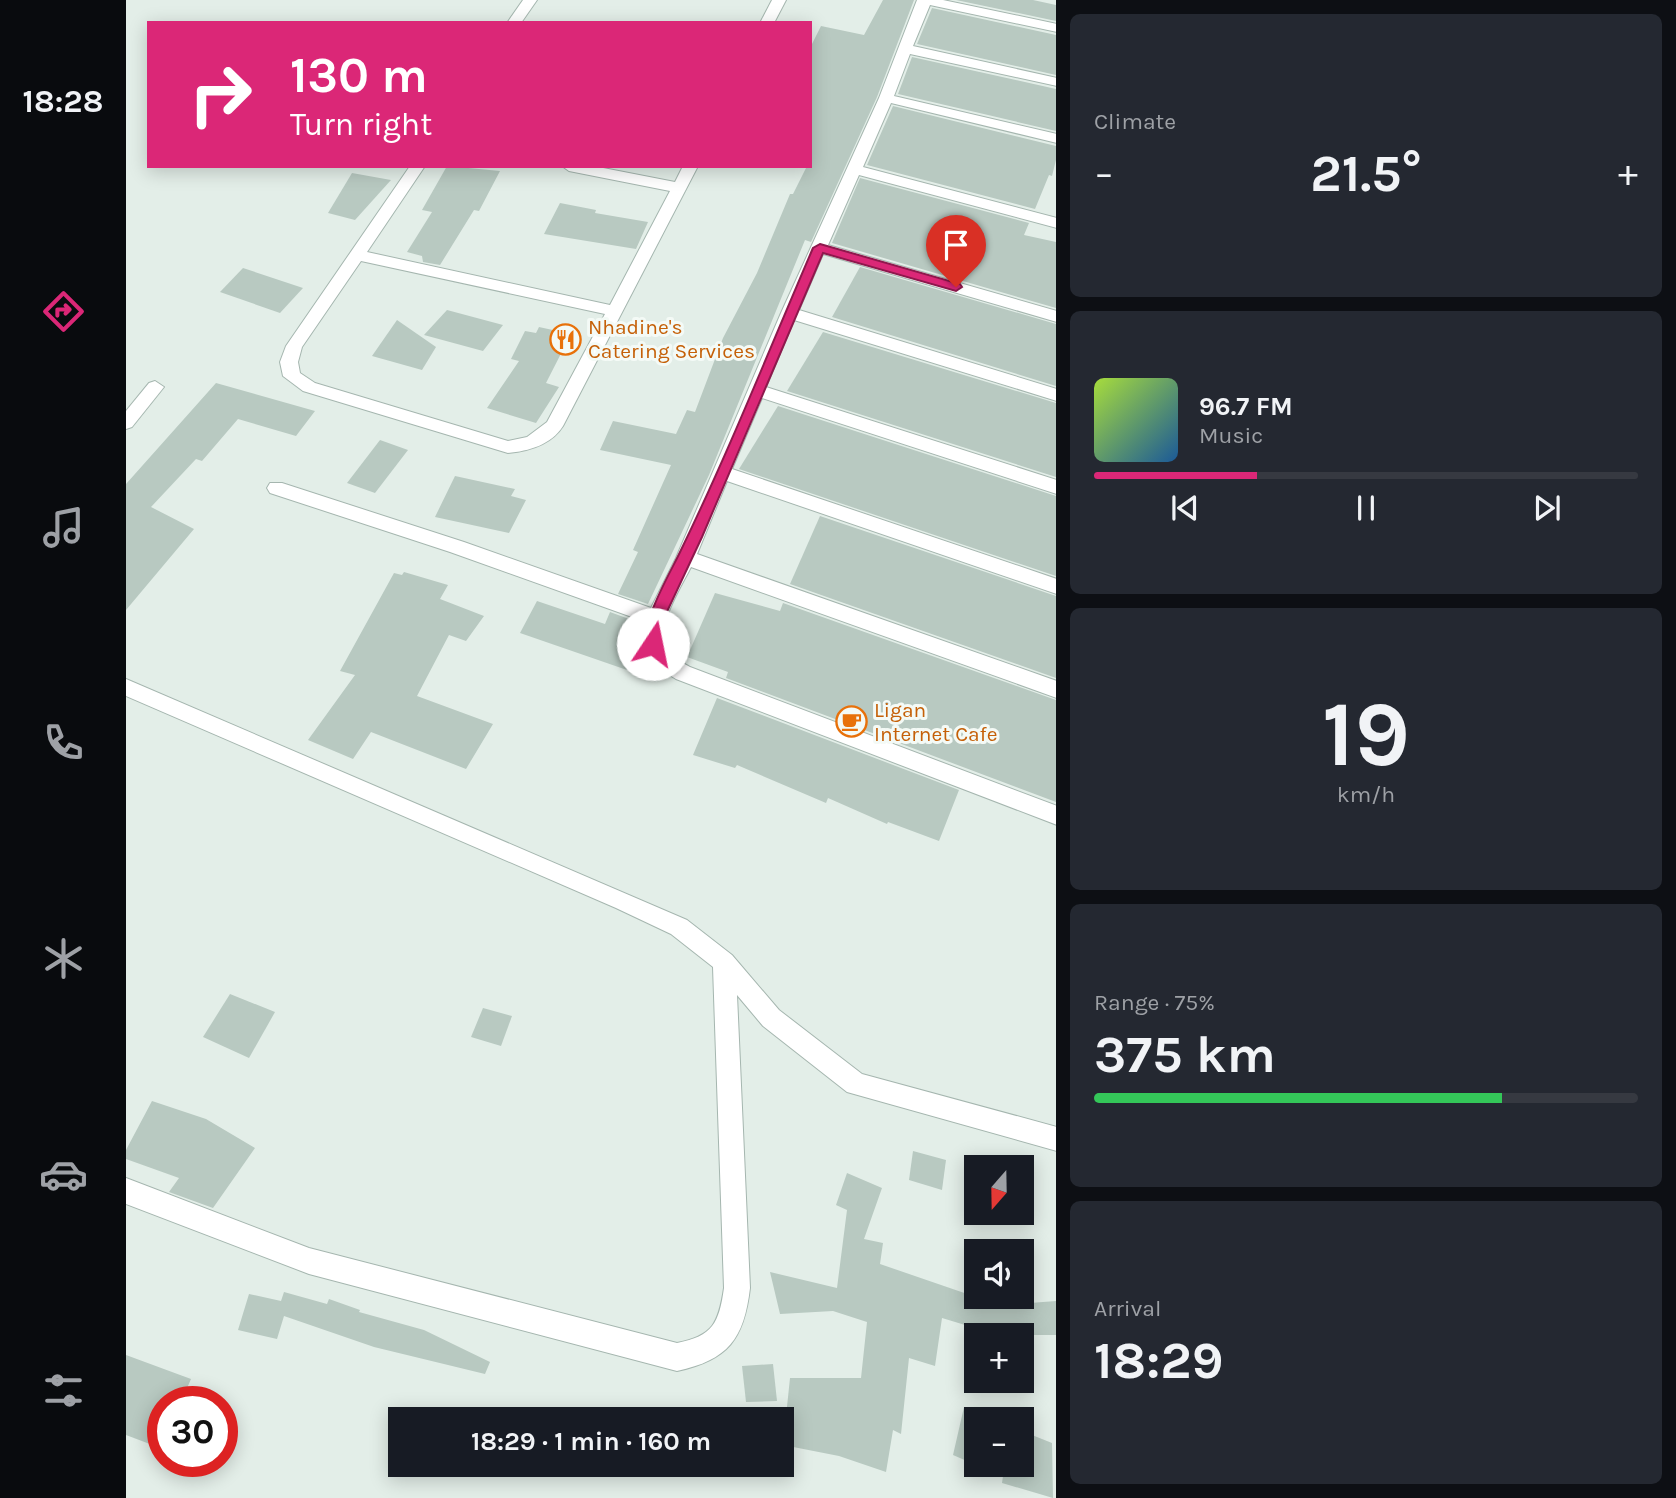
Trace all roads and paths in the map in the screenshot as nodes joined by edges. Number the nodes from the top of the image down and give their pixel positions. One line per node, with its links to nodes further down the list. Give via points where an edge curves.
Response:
1 (530, 0): 4 (street)
2 (779, 0): 5 (street)
3 (924, 0): 6 (street); 7 (street)
4 (515, 21)
5 (768, 21)
6 (1056, 28)
7 (906, 49): 8 (street); 9 (street)
8 (1056, 82)
9 (886, 98): 10 (street); 14 (street)
10 (1056, 139)
11 (417, 168): 18 (street)
12 (579, 168): 15 (street)
13 (690, 168): 15 (street)
14 (854, 169): 16 (street); 17 (street)
15 (679, 188): 19 (street)
16 (1056, 223)
17 (820, 248): 20 (street); 21 (street)
18 (358, 255): 19 (street); 19 (street, via 293,346 292,376 309,387 508,447 542,439 554,426)
19 (614, 311)
20 (789, 313): 23 (street); 24 (street)
21 (1056, 317)
22 (155, 387): 25 (street)
23 (758, 391): 26 (street); 27 (street)
24 (1056, 395)
25 (126, 423)
26 (723, 473): 29 (street); 30 (street)
27 (1056, 487)
28 (276, 488): 31 (street)
29 (685, 558): 31 (street); 33 (street)
30 (1056, 587)
31 (656, 618): 34 (street, via 653,644 662,660 683,673)
32 (126, 687): 35 (street, via 624,901 679,927)
33 (1056, 690)
34 (1056, 816)
35 (724, 962): 36 (street, via 771,1018 856,1084); 37 (street, via 737,1288 734,1314 720,1339 701,1353 677,1357 322,1265)
36 (1056, 1139)
37 (126, 1191)

